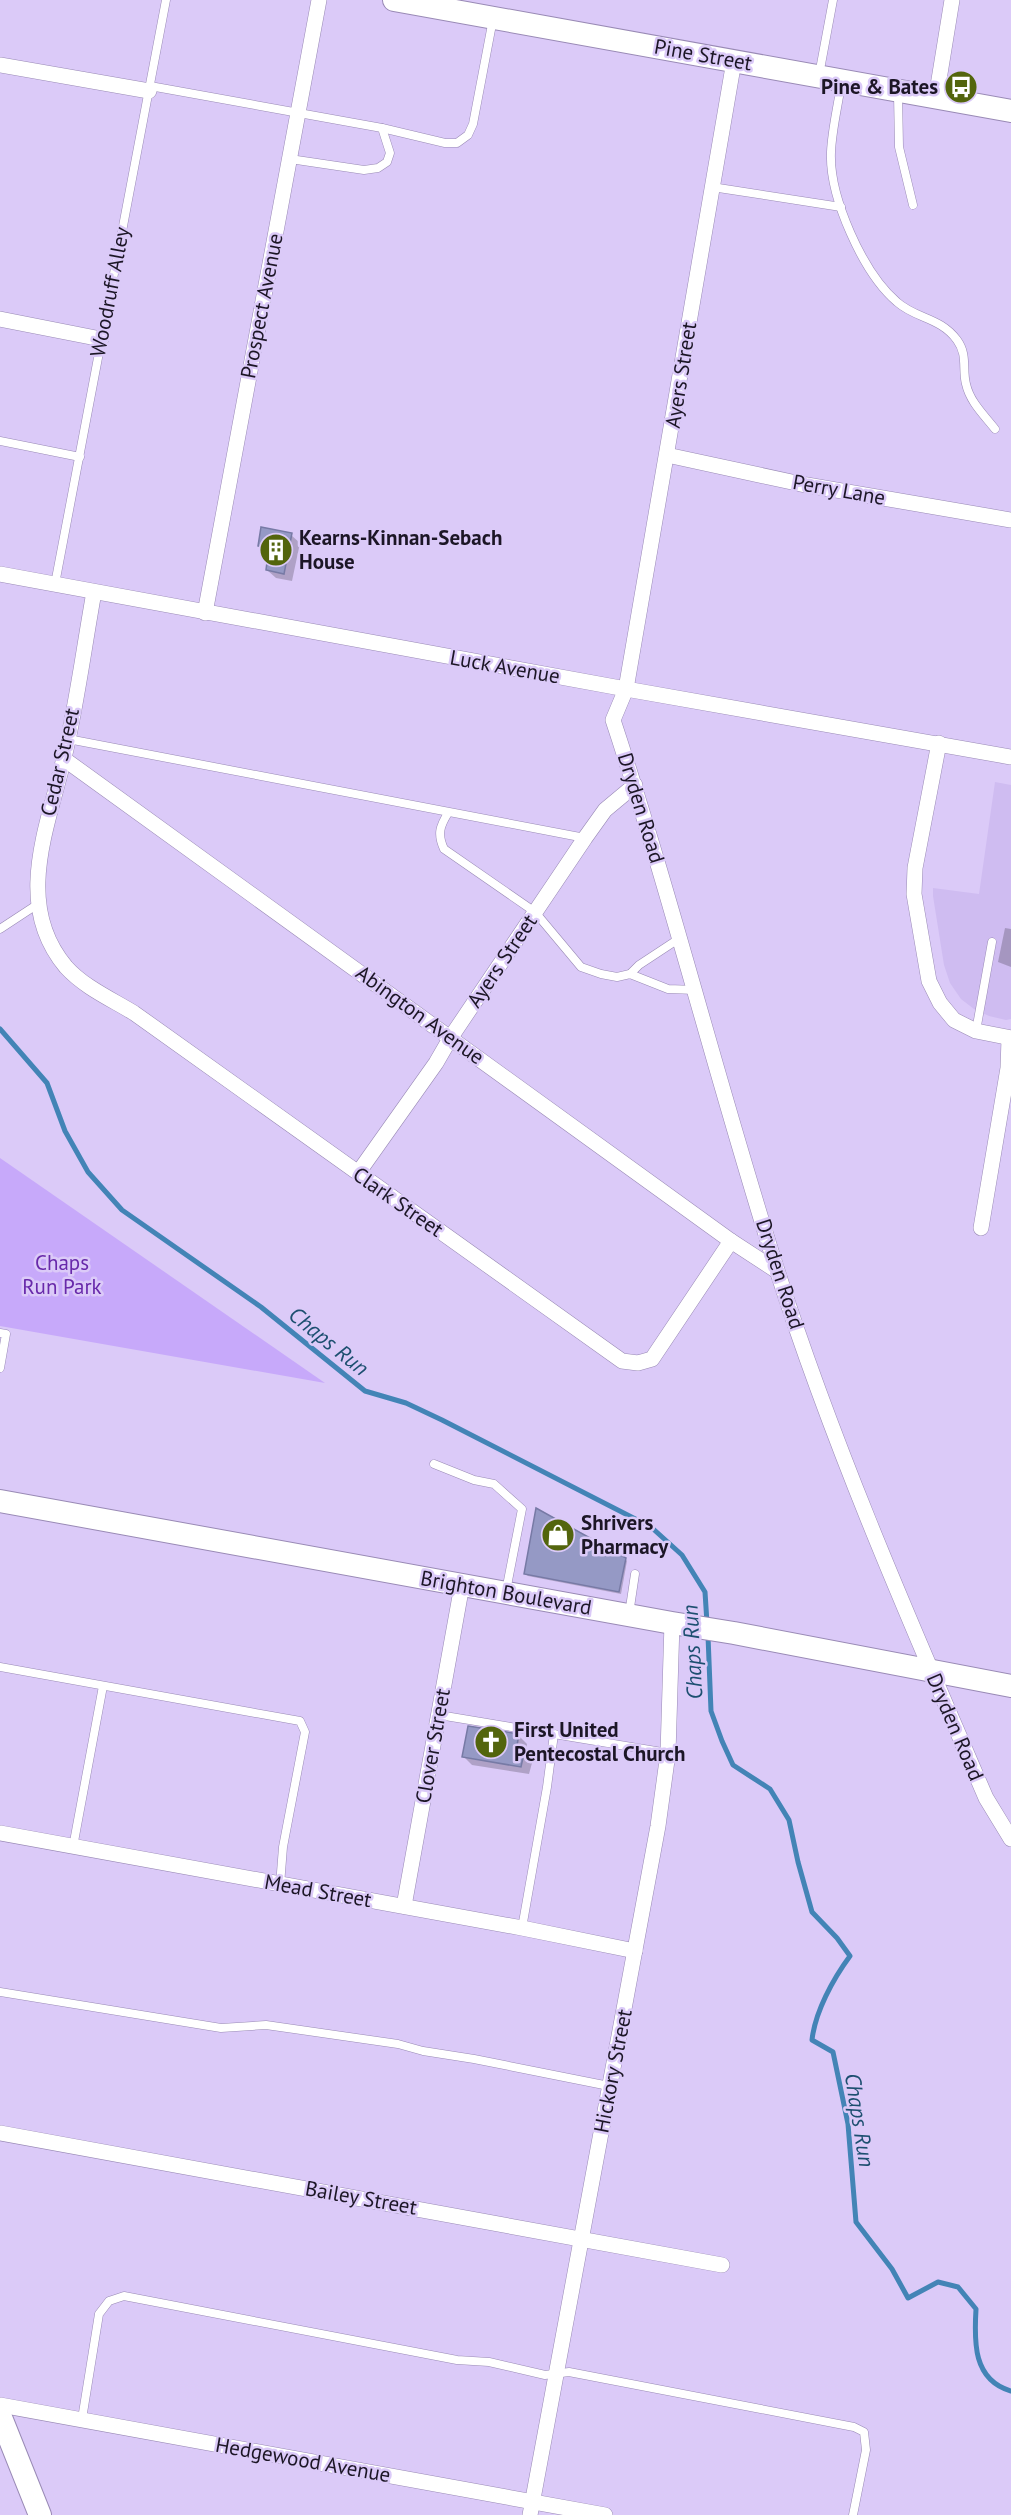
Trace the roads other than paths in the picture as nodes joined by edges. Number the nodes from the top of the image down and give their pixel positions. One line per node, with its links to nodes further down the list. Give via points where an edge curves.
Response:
1 (166, 0): 11 (lane, Woodruff Alley)
2 (319, 0): 15 (street, Prospect Avenue)
3 (394, 0): 6 (street, Pine Street)
4 (833, 0): 9 (lane)
5 (952, 0): 13 (street)
6 (493, 18): 7 (street, Pine Street); 16 (lane, via 468,135 457,143 445,143)
7 (734, 61): 9 (street, Pine Street); 18 (street, Ayers Street)
8 (0, 64): 11 (street)
9 (819, 76): 10 (street, Pine Street)
10 (841, 80): 12 (street, Pine Street); 20 (lane, via 831,152)
11 (149, 89): 15 (lane); 22 (lane, Woodruff Alley)
12 (898, 90): 13 (street, Pine Street); 19 (lane, via 898,147)
13 (936, 98): 14 (street, Pine Street)
14 (1011, 111)
15 (298, 112): 16 (lane); 17 (street, Prospect Avenue)
16 (382, 128): 17 (lane, via 390,153 387,162 378,168 364,170)
17 (290, 159): 31 (street, Prospect Avenue)
18 (712, 187): 20 (lane); 25 (street, Ayers Street)
19 (913, 205)
20 (841, 207): 23 (lane, via 860,254 887,294 903,307 940,322 958,341 965,357 968,392)
21 (0, 319): 22 (street)
22 (101, 339): 26 (lane, Woodruff Alley)
23 (995, 429)
24 (0, 441): 26 (lane)
25 (668, 455): 27 (street, Perry Lane, via 801,484); 32 (street, Ayers Street)
26 (80, 457): 29 (lane, Woodruff Alley)
27 (1011, 520)
28 (0, 574): 29 (street, Luck Avenue)
29 (55, 585): 30 (street, Luck Avenue)
30 (94, 592): 31 (street, Luck Avenue); 33 (street, Cedar Street)
31 (205, 613): 32 (street, Luck Avenue)
32 (626, 689): 34 (street, Luck Avenue); 37 (street, Dryden Road, via 613,720)
33 (68, 739): 36 (street, Cedar Street); 38 (lane)
34 (939, 743): 35 (street, Luck Avenue); 48 (street, via 915,867 914,894 929,981 954,1020)
35 (1011, 757)
36 (64, 759): 40 (street, Cedar Street, via 37,866); 49 (street, Abington Avenue)
37 (635, 785): 39 (street, Ayers Street, via 605,810); 44 (street, Dryden Road)
38 (448, 813): 39 (lane); 41 (lane, via 440,825 439,838 444,849)
39 (585, 838): 41 (street, Ayers Street)
40 (39, 904): 42 (lane); 43 (street, Cedar Street)
41 (535, 912): 46 (lane, via 581,967 616,977); 49 (street, Ayers Street)
42 (0, 929)
43 (46, 932): 51 (street, Clark Street, via 67,968 80,980 134,1012)
44 (680, 938): 46 (lane); 47 (street, Dryden Road)
45 (992, 942): 48 (lane)
46 (630, 974): 47 (lane, via 668,989)
47 (696, 990): 54 (street, Dryden Road)
48 (976, 1031): 50 (street)
49 (451, 1037): 51 (street, Ayers Street); 53 (street, Abington Avenue)
50 (1010, 1038): 52 (street)
51 (358, 1173): 53 (street, Clark Street, via 622,1361 638,1363 652,1359)
52 (981, 1228)
53 (731, 1241): 54 (street, Abington Avenue)
54 (777, 1271): 65 (street, Dryden Road, via 852,1482)
55 (0, 1333): 56 (lane, via 6,1334)
56 (0, 1368)
57 (434, 1464): 61 (lane, via 495,1484 522,1509)
58 (0, 1501): 60 (street, Brighton Boulevard)
59 (635, 1574): 62 (lane)
60 (462, 1585): 61 (street, Brighton Boulevard); 68 (street, Clover Street)
61 (506, 1593): 62 (street, Brighton Boulevard)
62 (628, 1615): 63 (street, Brighton Boulevard)
63 (681, 1624): 65 (street, Brighton Boulevard); 70 (street, Hickory Street)
64 (0, 1667): 66 (lane)
65 (931, 1671): 67 (street, Brighton Boulevard); 72 (street, Dryden Road, via 986,1798)
66 (103, 1686): 73 (lane); 74 (lane, via 300,1721 306,1732 283,1847)
67 (1011, 1686)
68 (439, 1715): 69 (lane); 75 (street, Clover Street)
69 (554, 1734): 70 (lane); 76 (lane)
70 (668, 1753): 77 (street, Hickory Street)
71 (0, 1833): 73 (street, Mead Street)
72 (1011, 1839)
73 (72, 1847): 74 (street, Mead Street)
74 (280, 1884): 75 (street, Mead Street)
75 (404, 1906): 76 (street, Mead Street)
76 (522, 1928): 77 (street, Mead Street)
77 (635, 1951): 79 (street, Hickory Street)
78 (0, 1992): 79 (lane, via 221,2028 266,2025 398,2044)
79 (609, 2086): 81 (street, Hickory Street)
80 (0, 2133): 81 (street, Bailey Street)
81 (583, 2239): 82 (street, Bailey Street); 83 (street, Hickory Street)
82 (722, 2265)
83 (558, 2373): 86 (lane, via 544,2375 489,2362 457,2360 124,2296 109,2301 99,2314); 87 (street, Hickory Street); 90 (lane, via 854,2427 864,2432 866,2450)
84 (0, 2405): 86 (street, Hedgewood Avenue)
85 (0, 2415): 88 (street)
86 (82, 2419): 87 (street, Hedgewood Avenue)
87 (532, 2509): 89 (street, Hedgewood Avenue)
88 (40, 2515)
89 (605, 2515)
90 (853, 2515)

